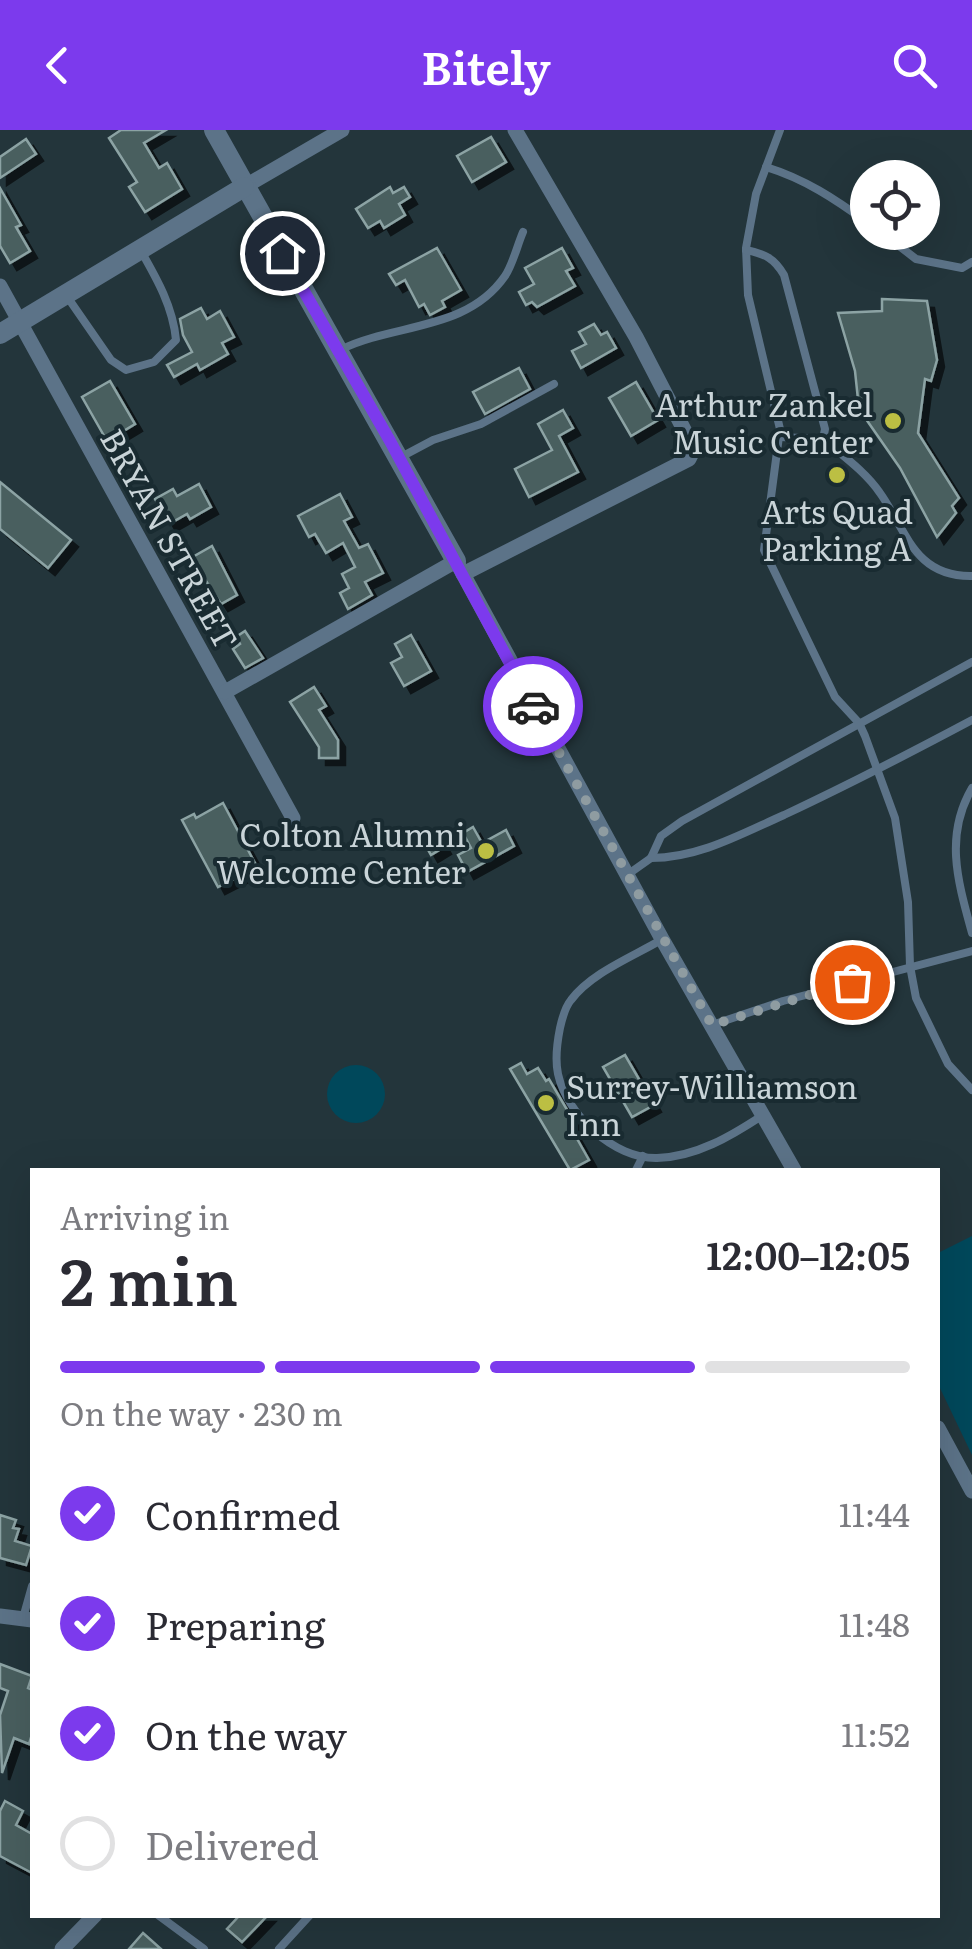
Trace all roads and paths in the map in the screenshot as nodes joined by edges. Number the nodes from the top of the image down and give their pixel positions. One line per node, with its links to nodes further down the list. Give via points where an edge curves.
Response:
1 (214, 130): 6 (street)
2 (342, 130): 6 (street)
3 (515, 130): 22 (street, via 694,449 689,458)
4 (780, 130): 5 (lane)
5 (766, 167): 7 (lane, via 795,176); 9 (lane)
6 (244, 187): 11 (street); 17 (street)
7 (850, 210)
8 (523, 232): 17 (lane, via 505,276 480,301 423,327)
9 (746, 250): 19 (lane, via 748,294); 20 (lane, via 777,262 784,274)
10 (904, 250): 12 (lane, via 944,267)
11 (141, 251): 14 (street); 14 (lane, via 175,324 176,340 154,362 126,370 112,360)
12 (972, 262)
13 (0, 286): 15 (street, BRYAN STREET)
14 (66, 294): 15 (street)
15 (20, 322): 16 (street); 25 (street, BRYAN STREET)
16 (0, 334)
17 (338, 351): 21 (street)
18 (554, 384): 21 (lane)
19 (780, 438): 20 (lane); 27 (lane, via 764,550 836,697)
20 (823, 439): 23 (lane, via 880,491 913,550 930,566)
21 (399, 458): 22 (street)
22 (460, 568): 25 (street); 32 (street)
23 (972, 576)
24 (972, 662): 27 (lane)
25 (225, 692): 30 (street, BRYAN STREET)
26 (972, 720): 28 (lane)
27 (859, 723): 28 (lane); 31 (lane, via 682,821 661,836)
28 (878, 770): 31 (lane, via 727,841 678,858); 36 (lane, via 895,818)
29 (972, 788): 33 (lane, via 956,822 954,849)
30 (292, 818)
31 (652, 858): 32 (lane)
32 (627, 875): 34 (street)
33 (972, 933)
34 (662, 939): 37 (street); 40 (lane, via 570,1000 557,1043 563,1089 594,1135)
35 (972, 950): 36 (lane)
36 (910, 966): 37 (lane); 38 (lane, via 930,1031)
37 (712, 1025): 39 (street)
38 (972, 1090)
39 (763, 1115): 41 (lane); 44 (street)
40 (643, 1156): 41 (lane); 42 (lane)
41 (674, 1156): 43 (lane)
42 (637, 1168)
43 (676, 1168)
44 (793, 1168)
45 (940, 1432): 46 (street)
46 (972, 1491)
47 (0, 1616): 48 (street)
48 (28, 1619)
49 (92, 1918): 52 (street)
50 (162, 1918): 53 (lane)
51 (307, 1918): 54 (lane)
52 (62, 1949)
53 (204, 1949)
54 (279, 1949)

